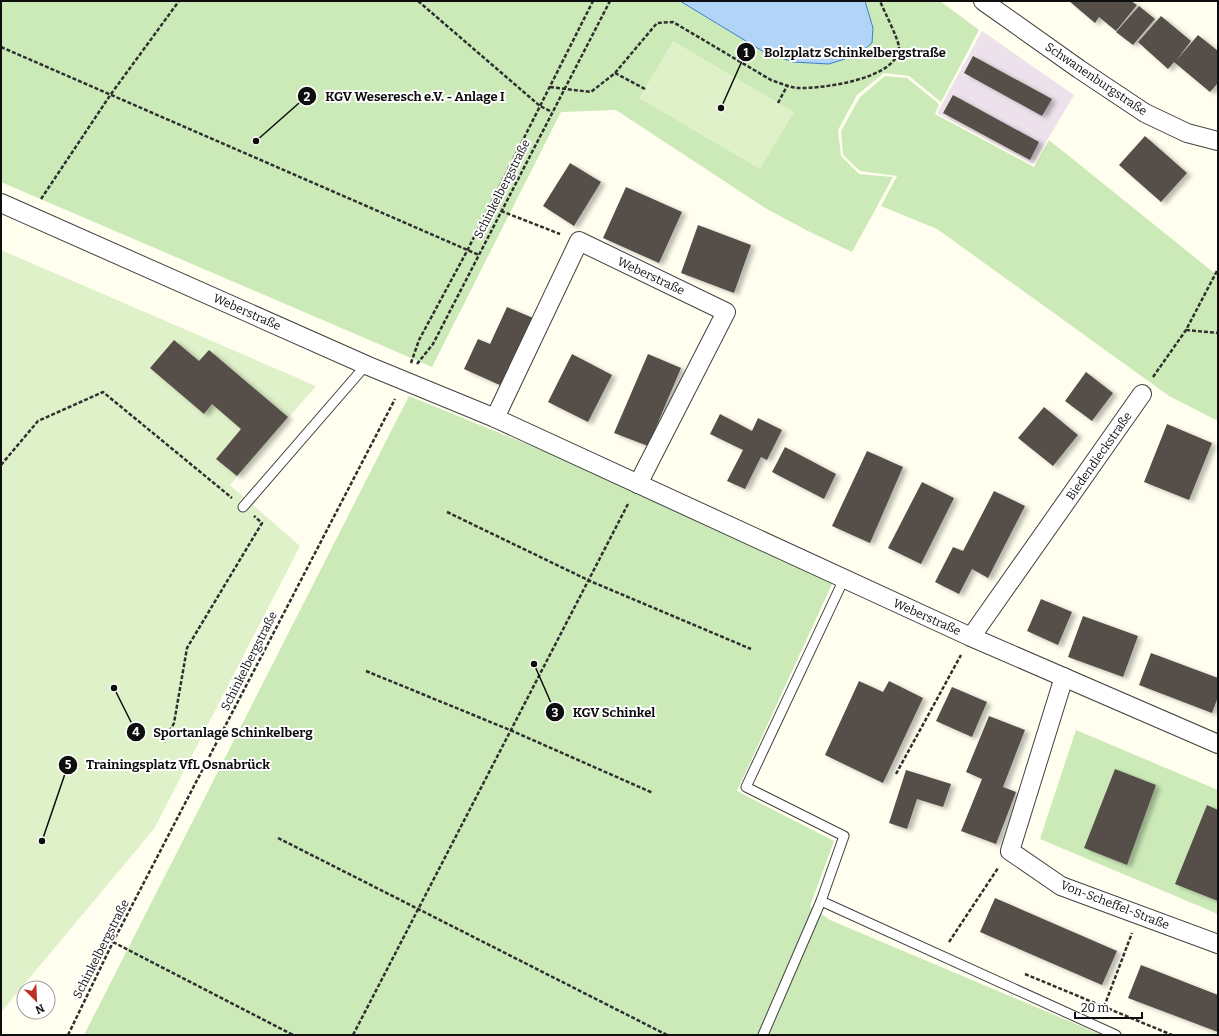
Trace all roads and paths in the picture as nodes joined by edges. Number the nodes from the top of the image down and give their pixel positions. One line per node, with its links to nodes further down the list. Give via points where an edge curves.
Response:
1 (179, 1): 13 (path)
2 (418, 1): 15 (path)
3 (593, 1): 10 (path, Schinkelbergstraße)
4 (610, 1): 11 (path, Schinkelbergstraße)
5 (880, 1): 9 (path, via 899,46 896,58 883,69 850,83 798,88)
6 (983, 1): 17 (street, Schwanenburgstraße, via 1145,113 1187,133)
7 (1, 47): 13 (path)
8 (615, 73): 9 (path, via 657,23 673,22 771,80); 11 (path, via 591,92); 12 (path)
9 (787, 86): 14 (path)
10 (550, 87): 11 (path); 15 (path, Schinkelbergstraße)
11 (564, 89): 16 (path, Schinkelbergstraße)
12 (645, 89)
13 (111, 94): 20 (path); 22 (path)
14 (778, 103)
15 (540, 106): 16 (path); 22 (path, Schinkelbergstraße)
16 (552, 112): 19 (path, Schinkelbergstraße)
17 (1218, 141)
18 (1, 203): 20 (street, Weberstraße)
19 (502, 210): 21 (path); 23 (path, Schinkelbergstraße)
20 (30, 216): 27 (street, Weberstraße)
21 (579, 241): 30 (street); 32 (street, Weberstraße, via 726,312)
22 (468, 251): 23 (path); 28 (path, Schinkelbergstraße, via 419,340)
23 (479, 255): 28 (path, Schinkelbergstraße, via 433,344)
24 (1218, 269): 25 (path)
25 (1186, 330): 26 (path); 29 (path)
26 (1218, 333)
27 (366, 365): 28 (street, Weberstraße); 33 (lane)
28 (404, 381): 30 (street, Weberstraße); 51 (path, Schinkelbergstraße)
29 (1142, 394): 37 (street, Biedendieckstraße)
30 (495, 418): 32 (street, Weberstraße)
31 (1, 465): 33 (path, via 38,421 103,392)
32 (638, 484): 35 (street, Weberstraße); 36 (path)
33 (243, 507): 42 (path, via 262,523 187,648 174,723)
34 (447, 512): 36 (path)
35 (844, 579): 37 (street, Weberstraße); 48 (lane, via 746,788 844,836)
36 (590, 580): 38 (path); 41 (path)
37 (971, 637): 40 (street, Weberstraße); 44 (path)
38 (751, 648)
39 (366, 671): 41 (path)
40 (1064, 677): 43 (street, Weberstraße); 47 (street)
41 (510, 730): 45 (path); 49 (path)
42 (164, 742)
43 (1218, 744)
44 (896, 774)
45 (653, 793)
46 (278, 838): 49 (path)
47 (1010, 851): 50 (street, Von-Scheffel-Straße, via 1061,886); 53 (path, via 948,942)
48 (821, 901): 60 (lane); 61 (lane)
49 (418, 909): 58 (path); 59 (path)
50 (1139, 914): 52 (street, Von-Scheffel-Straße); 55 (path)
51 (113, 942): 56 (path, Schinkelbergstraße); 57 (path)
52 (1218, 944)
53 (956, 945)
54 (1019, 972): 55 (path)
55 (1104, 1007): 62 (path)
56 (68, 1035)
57 (293, 1035)
58 (353, 1035)
59 (667, 1035)
60 (763, 1035)
61 (1116, 1035)
62 (1172, 1035)

